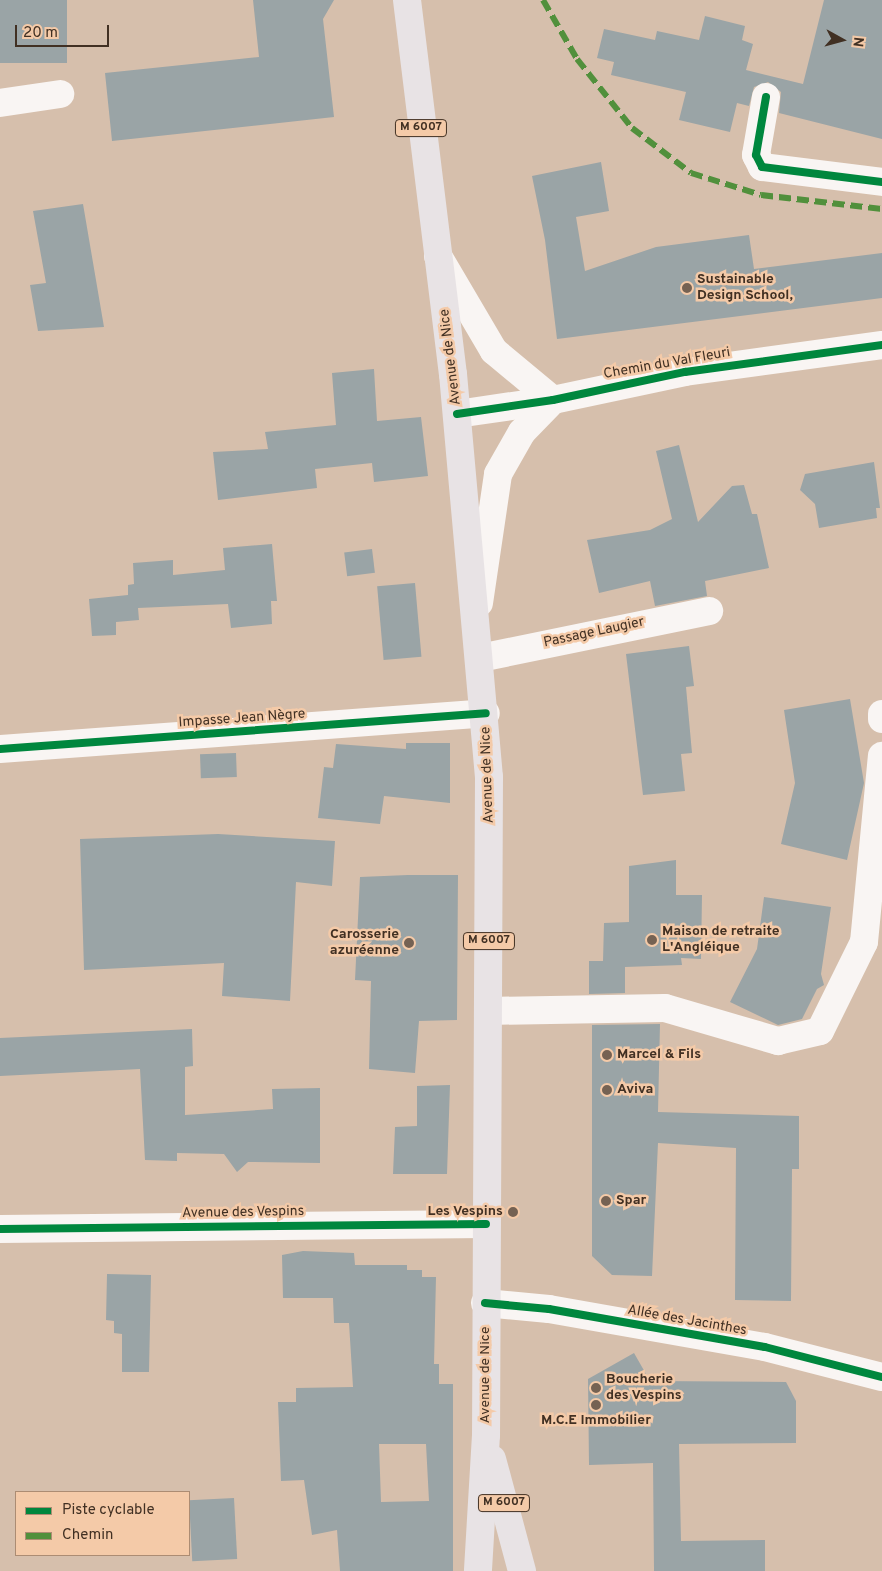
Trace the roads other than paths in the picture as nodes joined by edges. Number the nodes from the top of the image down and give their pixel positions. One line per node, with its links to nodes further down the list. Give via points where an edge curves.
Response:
1 (407, 0): 6 (main road, Avenue de Nice / M 6007)
2 (60, 94): 4 (street)
3 (766, 97): 5 (street, via 756,155 762,167)
4 (0, 103)
5 (882, 182)
6 (438, 256): 8 (street, via 494,351); 9 (main road, Avenue de Nice / M 6007)
7 (882, 345): 8 (street, Chemin du Val Fleuri, via 685,372)
8 (553, 400): 9 (street, Chemin du Val Fleuri); 11 (street, via 522,432 498,474)
9 (457, 414): 11 (main road, Avenue de Nice / M 6007)
10 (709, 611): 12 (street, Passage Laugier)
11 (476, 626): 12 (main road, Avenue de Nice / M 6007)
12 (480, 658): 13 (main road, Avenue de Nice / M 6007)
13 (486, 713): 16 (street, Impasse Jean Nègre); 18 (main road, Avenue de Nice / M 6007)
14 (882, 714): 15 (street)
15 (882, 719)
16 (0, 749)
17 (882, 756): 18 (street, via 864,942 820,1031 778,1041 665,1008)
18 (488, 1011): 19 (main road, Avenue de Nice / M 6007)
19 (486, 1224): 20 (street, Avenue des Vespins); 21 (main road, Avenue de Nice / M 6007)
20 (0, 1229)
21 (485, 1303): 22 (street, Allée des Jacinthes, via 549,1309 766,1347); 23 (main road, Avenue de Nice / M 6007)
22 (882, 1377)
23 (486, 1435): 24 (main road, Avenue de Nice / M 6007); 25 (main road, Avenue de Nice / M 6007)
24 (478, 1571)
25 (522, 1571)

